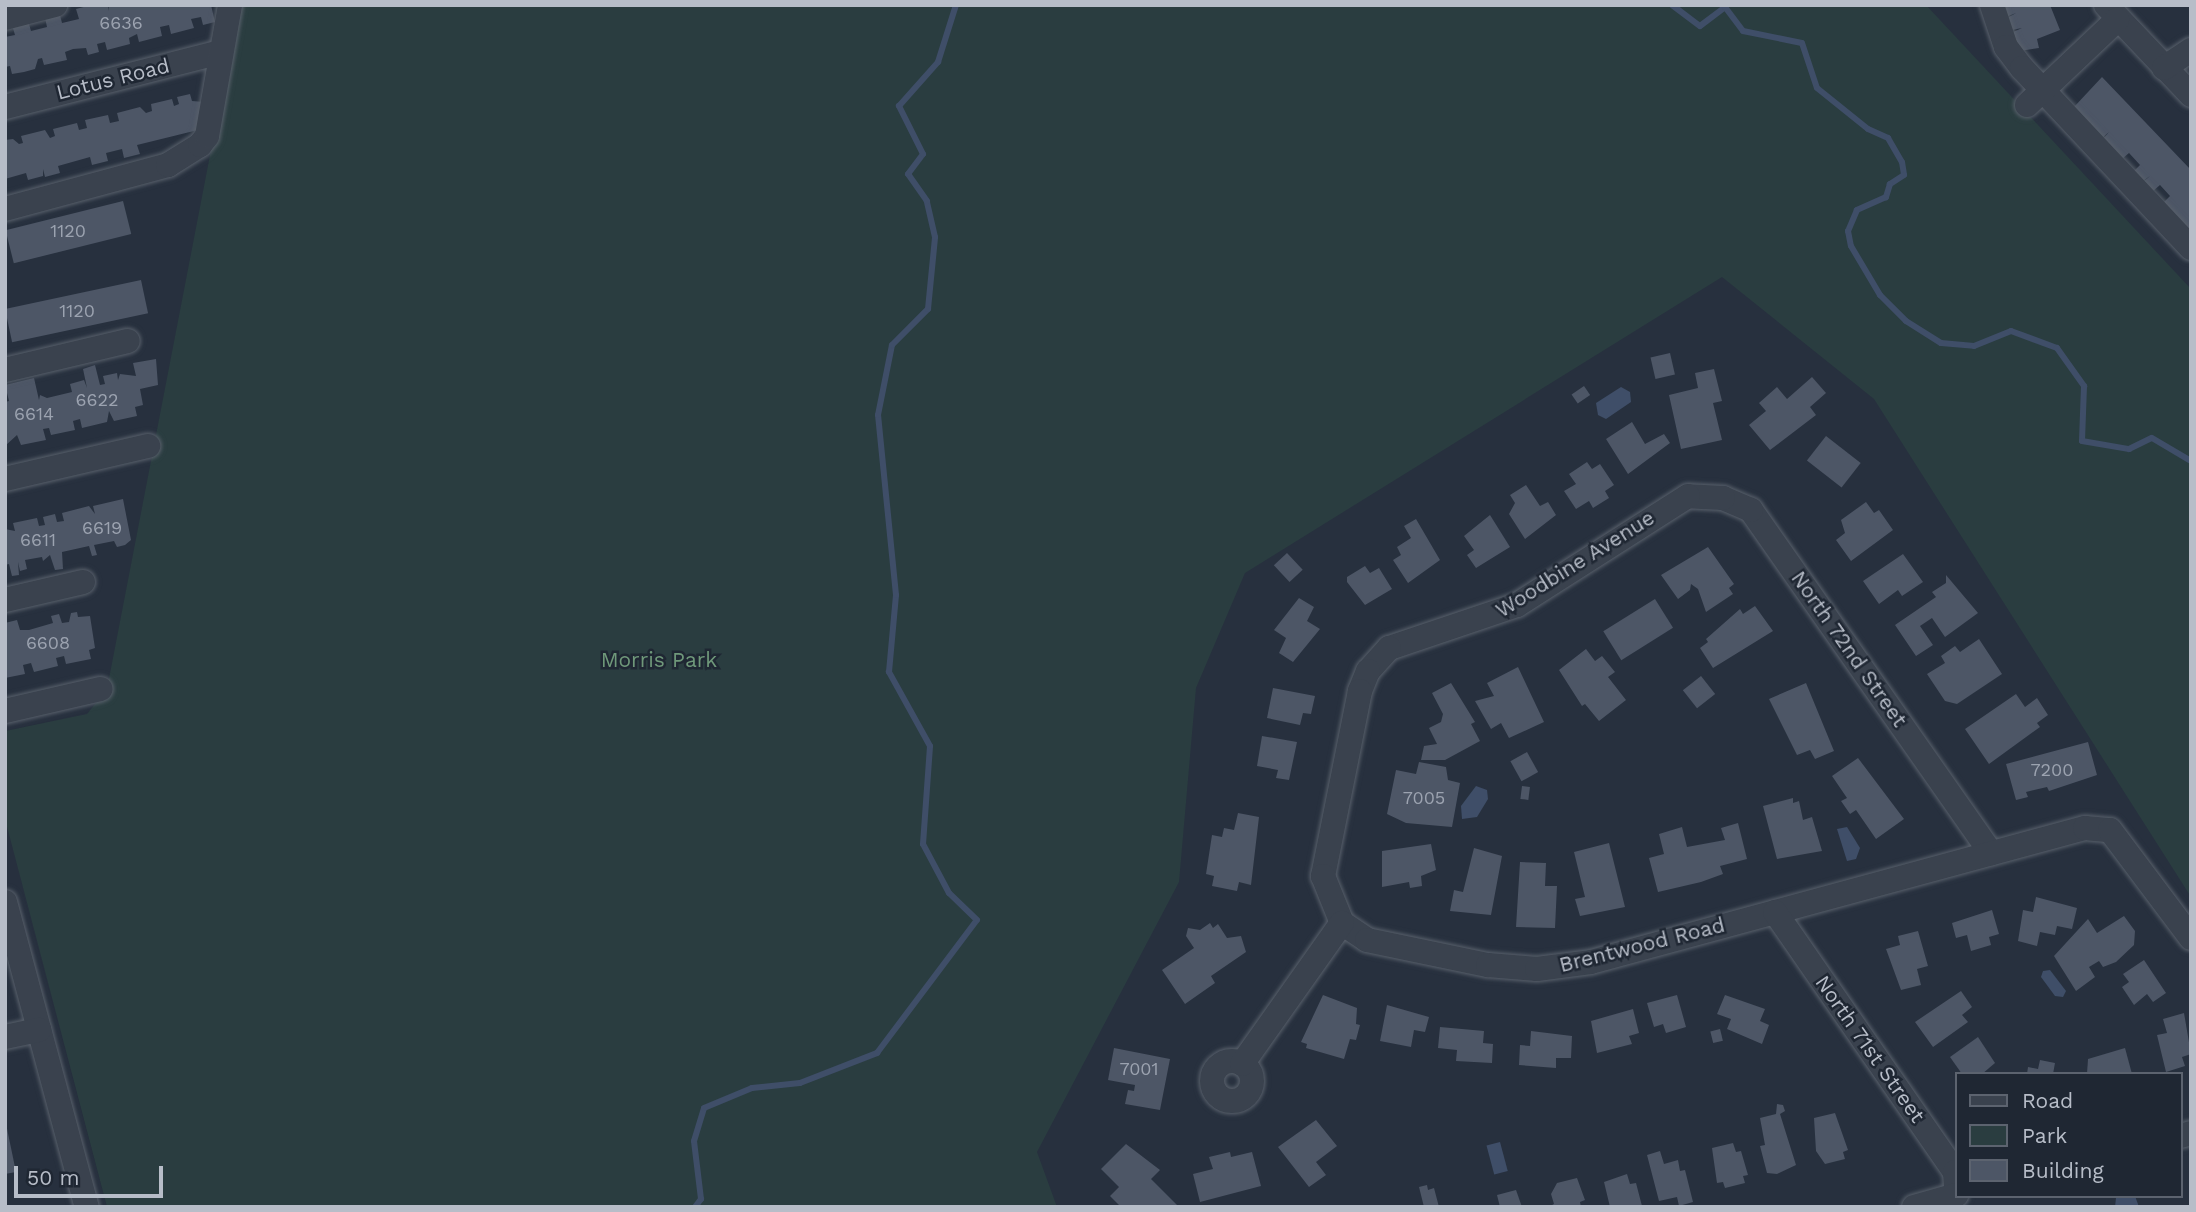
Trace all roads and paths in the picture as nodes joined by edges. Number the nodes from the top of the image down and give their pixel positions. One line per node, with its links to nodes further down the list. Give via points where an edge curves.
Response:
1 (55, 5): 5 (street)
2 (230, 5): 7 (street)
3 (1992, 5): 10 (street, via 2006,47)
4 (2112, 13): 8 (street); 10 (street)
5 (5, 18)
6 (2191, 50): 8 (street)
7 (221, 52): 11 (street, Lotus Road); 12 (street, via 207,136 200,145 168,165)
8 (2164, 68): 9 (street)
9 (2191, 95)
10 (2034, 96): 13 (street)
11 (5, 107)
12 (5, 209)
13 (2191, 248)
14 (128, 341): 15 (street)
15 (5, 370)
16 (148, 446): 17 (street)
17 (5, 479)
18 (1676, 502): 23 (street, North 72nd Street, via 1688,496 1723,498 1751,510); 26 (street, Woodbine Avenue, via 1517,605 1389,649 1368,671 1323,876)
19 (83, 582): 20 (street)
20 (5, 600)
21 (100, 689): 22 (street)
22 (5, 711)
23 (1991, 853): 25 (street, Brentwood Road); 27 (street, Brentwood Road, via 2085,828 2110,830)
24 (5, 902): 28 (street)
25 (1775, 912): 26 (street, Brentwood Road, via 1591,962 1537,969 1488,965 1367,940); 31 (street, North 71st Street)
26 (1342, 923): 30 (street)
27 (2191, 938)
28 (39, 1030): 29 (street); 33 (street)
29 (5, 1037)
30 (1242, 1064)
31 (1954, 1171)
32 (1954, 1197): 34 (street)
33 (87, 1207)
34 (1914, 1207)

